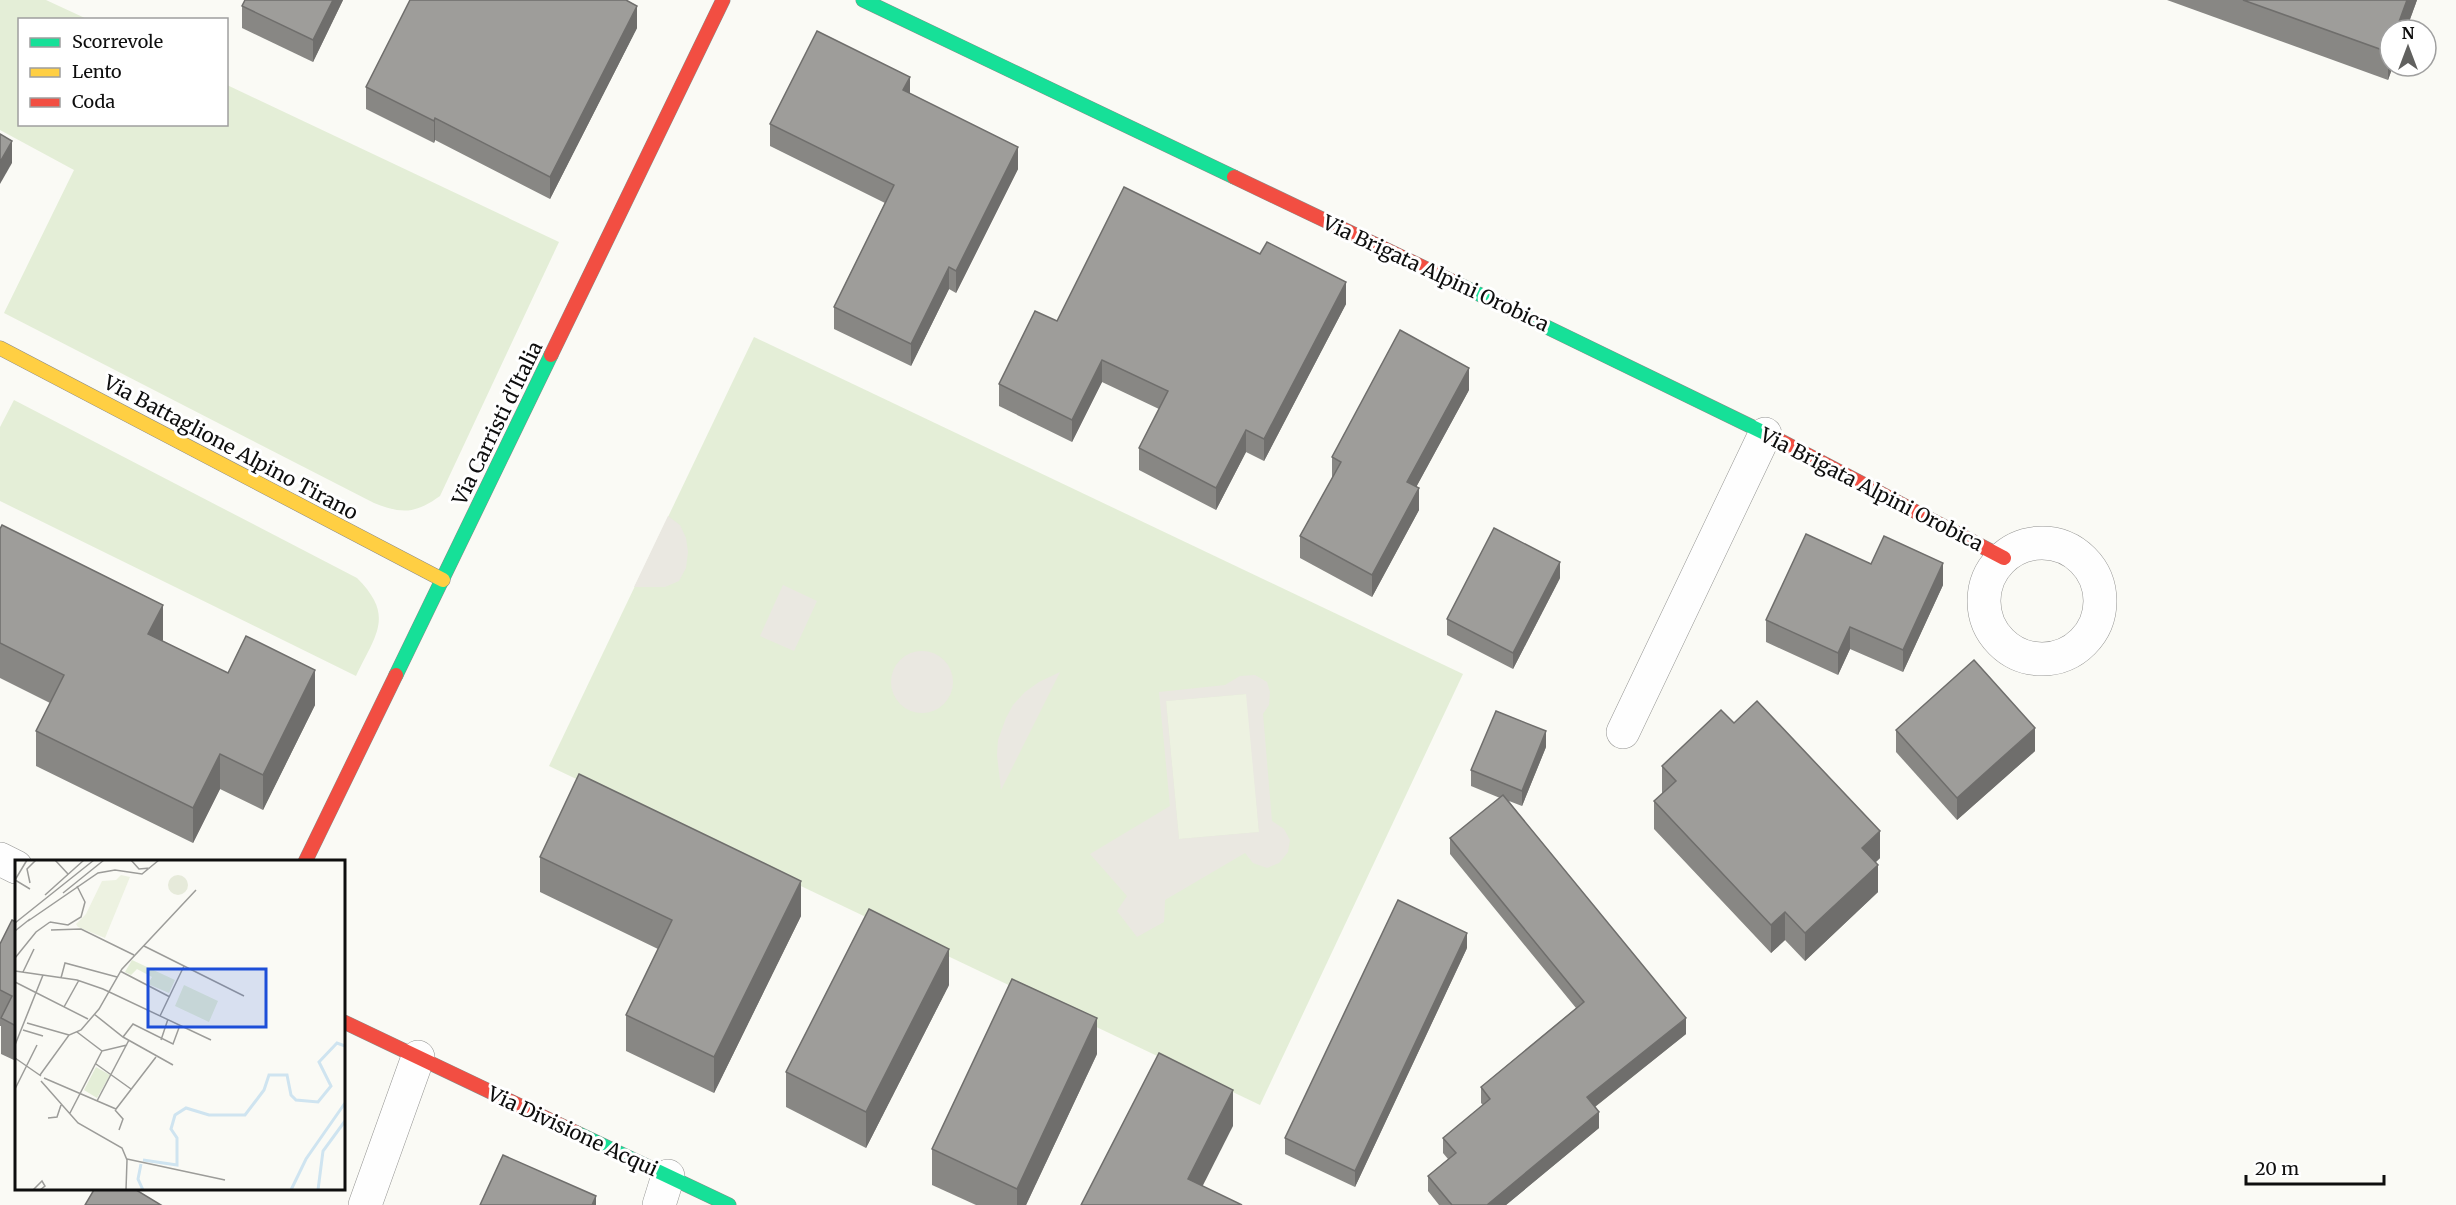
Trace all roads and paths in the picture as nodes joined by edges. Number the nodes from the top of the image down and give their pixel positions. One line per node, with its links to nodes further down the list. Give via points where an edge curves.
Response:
1 (723, 0): 6 (street, Via Carristi d'Italia)
2 (863, 0): 4 (street, Via Brigata Alpini Orobica)
3 (0, 348): 6 (street, Via Battaglione Alpino Tirano)
4 (1765, 434): 5 (street, Via Brigata Alpini Orobica); 7 (street)
5 (2004, 558)
6 (444, 580): 9 (street, Via Carristi d'Italia)
7 (1623, 732)
8 (0, 859): 10 (street)
9 (306, 860)
10 (15, 866)
11 (345, 1022): 12 (street, Via Divisione Acqui)
12 (418, 1057): 13 (street, Via Divisione Acqui); 14 (street)
13 (664, 1191): 15 (street, Via Divisione Acqui)
14 (365, 1205)
15 (729, 1205)

